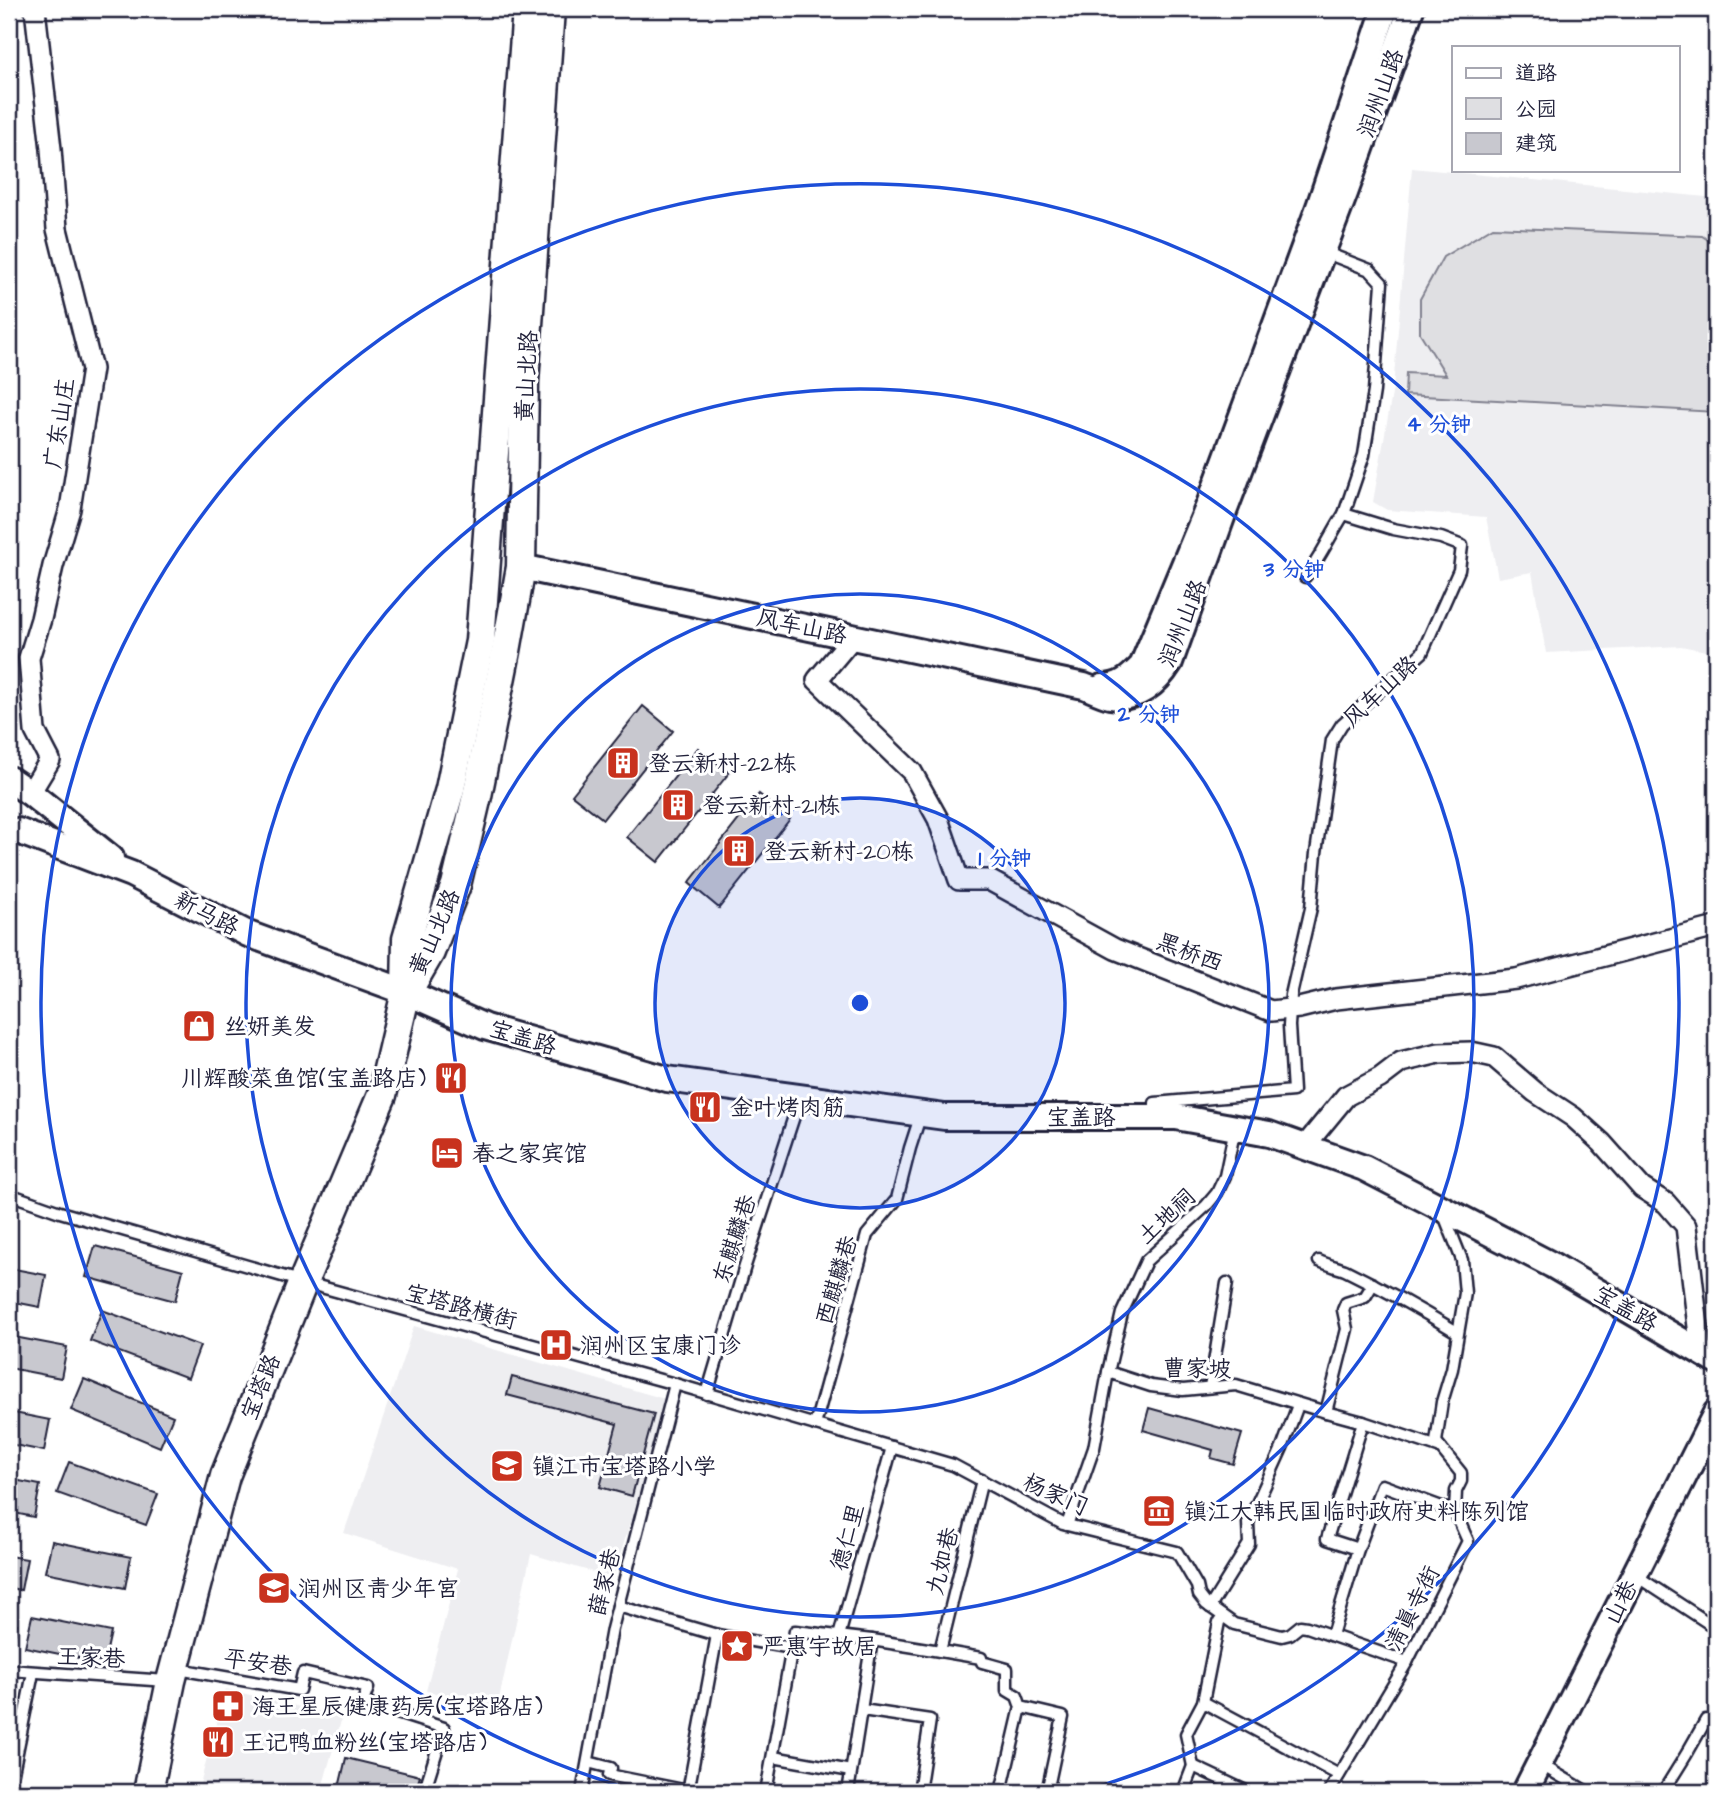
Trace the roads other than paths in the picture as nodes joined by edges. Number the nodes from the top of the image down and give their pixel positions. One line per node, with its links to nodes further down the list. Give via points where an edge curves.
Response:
1 (34, 9): 13 (street, 广东山庄, via 57,229 92,369 69,509 29,658 35,731 50,760)
2 (527, 9): 17 (main road, 黄山北路, via 480,641 450,789 407,939)
3 (550, 9): 8 (main road, 黄山北路, via 524,382)
4 (1385, 9): 6 (street, 润州山路, via 1319,207)
5 (1410, 9): 6 (street, 润州山路)
6 (1313, 248): 7 (lane, via 1370,270 1382,283 1364,455); 11 (street, 润州山路, via 1142,666 1113,687)
7 (1343, 514): 9 (lane); 18 (lane, 风车山路, via 1462,546 1459,570 1422,653 1342,724 1332,740 1311,908)
8 (520, 567): 10 (street, 风车山路); 17 (main road, 黄山北路, via 456,885 430,952)
9 (1305, 577)
10 (853, 637): 11 (street, 风车山路); 18 (street, 黑桥西, via 817,680 912,772 938,819 959,880 989,880 1115,949 1271,1011)
11 (1084, 686)
12 (9, 779): 13 (street)
13 (30, 793): 15 (street)
14 (9, 832): 15 (street, 新马路, via 18,831)
15 (131, 874): 17 (street, 新马路, via 248,934)
16 (1716, 926): 18 (street, 黑桥西, via 1516,979 1336,999)
17 (406, 992): 19 (street, 宝盖路, via 485,1027 667,1079); 27 (main road, 宝塔路, via 382,1096)
18 (1290, 1009): 21 (lane, 风车山路, via 1293,1091 1155,1103)
19 (800, 1097): 20 (street, 宝盖路); 35 (lane, 东麒麟巷)
20 (922, 1113): 21 (street, 宝盖路); 40 (lane, 西麒麟巷, via 897,1199 867,1235)
21 (1156, 1117): 22 (street, 宝盖路)
22 (1235, 1128): 23 (street, 宝盖路); 32 (lane, 土地祠, via 1217,1193 1146,1261 1122,1313)
23 (1304, 1147): 25 (street, 宝盖路, via 1364,1168); 31 (street, via 1346,1096 1401,1062 1439,1053 1494,1056 1535,1093 1573,1117 1686,1226)
24 (9, 1194): 27 (lane, 宝塔路横街)
25 (1440, 1207): 30 (lane, via 1462,1260 1465,1293); 31 (street, 宝盖路, via 1552,1265)
26 (1319, 1261): 29 (lane)
27 (303, 1282): 33 (lane, 宝塔路横街); 61 (main road, 宝塔路, via 225,1476)
28 (1227, 1283): 34 (lane)
29 (1373, 1284): 30 (lane); 37 (lane, via 1365,1297 1346,1303 1343,1310 1347,1329)
30 (1457, 1332): 42 (lane, via 1436,1442)
31 (1709, 1357)
32 (1108, 1372): 34 (lane, 曹家坡, via 1151,1386); 45 (lane, 土地祠, via 1094,1448)
33 (675, 1384): 35 (lane, 宝塔路横街); 48 (lane, 薛家巷)
34 (1210, 1387): 36 (lane, 曹家坡, via 1236,1385)
35 (707, 1394): 40 (lane, 宝塔路横街)
36 (1298, 1405): 37 (lane, 曹家坡); 49 (lane, via 1248,1523 1249,1544)
37 (1326, 1412): 39 (lane, 曹家坡)
38 (1716, 1413): 47 (street, 山巷)
39 (1363, 1422): 42 (lane, 曹家坡); 46 (lane, via 1327,1539)
40 (815, 1425): 41 (lane, 宝塔路横街)
41 (892, 1447): 43 (lane, 宝塔路横街, via 953,1465); 54 (lane, 德仁里)
42 (1443, 1451): 44 (lane, 清真寺街, via 1461,1473)
43 (982, 1480): 45 (lane, 杨家门); 57 (lane, 九如巷)
44 (1455, 1512): 46 (lane, via 1382,1485); 58 (lane, 清真寺街, via 1468,1541)
45 (1068, 1525): 49 (lane, 杨家门, via 1177,1552)
46 (1358, 1549): 53 (lane)
47 (1634, 1575): 51 (lane); 68 (street, 山巷)
48 (618, 1606): 52 (lane); 67 (lane, 薛家巷)
49 (1210, 1607): 50 (lane, 杨家门)
50 (1223, 1617): 53 (lane, 杨家门, via 1276,1635 1290,1634 1300,1626); 62 (lane)
51 (1716, 1628)
52 (717, 1635): 56 (lane); 76 (lane)
53 (1332, 1635): 58 (lane, 杨家门)
54 (839, 1636): 55 (lane); 56 (lane, via 795,1631)
55 (872, 1640): 57 (lane); 64 (lane)
56 (792, 1648): 66 (lane)
57 (940, 1651): 63 (lane, via 981,1658 1007,1670 1007,1690 1017,1696)
58 (1407, 1661): 71 (lane, 清真寺街)
59 (9, 1670): 60 (lane, 王家巷)
60 (33, 1673): 61 (lane, 王家巷); 72 (lane)
61 (173, 1674): 73 (main road, 宝塔路); 74 (lane, 平安巷, via 299,1690 303,1673 368,1688 363,1702 444,1728)
62 (1203, 1702): 69 (lane, via 1186,1734); 71 (lane)
63 (1021, 1707): 80 (lane); 81 (lane, via 1063,1717)
64 (862, 1710): 70 (lane); 79 (lane, via 930,1720)
65 (1716, 1726): 87 (lane, via 1706,1720)
66 (773, 1757): 70 (lane); 77 (lane)
67 (588, 1762): 75 (lane, 薛家巷); 76 (lane, via 611,1768 609,1775)
68 (1539, 1763): 85 (street, 山巷); 86 (lane)
69 (1193, 1766): 82 (lane); 83 (lane)
70 (851, 1771): 78 (lane)
71 (1339, 1775): 84 (lane, 清真寺街)
72 (9, 1792)
73 (148, 1792)
74 (424, 1792)
75 (582, 1792)
76 (688, 1792)
77 (766, 1792)
78 (848, 1792)
79 (919, 1792)
80 (1001, 1792)
81 (1046, 1792)
82 (1183, 1792)
83 (1248, 1792)
84 (1329, 1792)
85 (1525, 1792)
86 (1587, 1792)
87 (1663, 1792)

